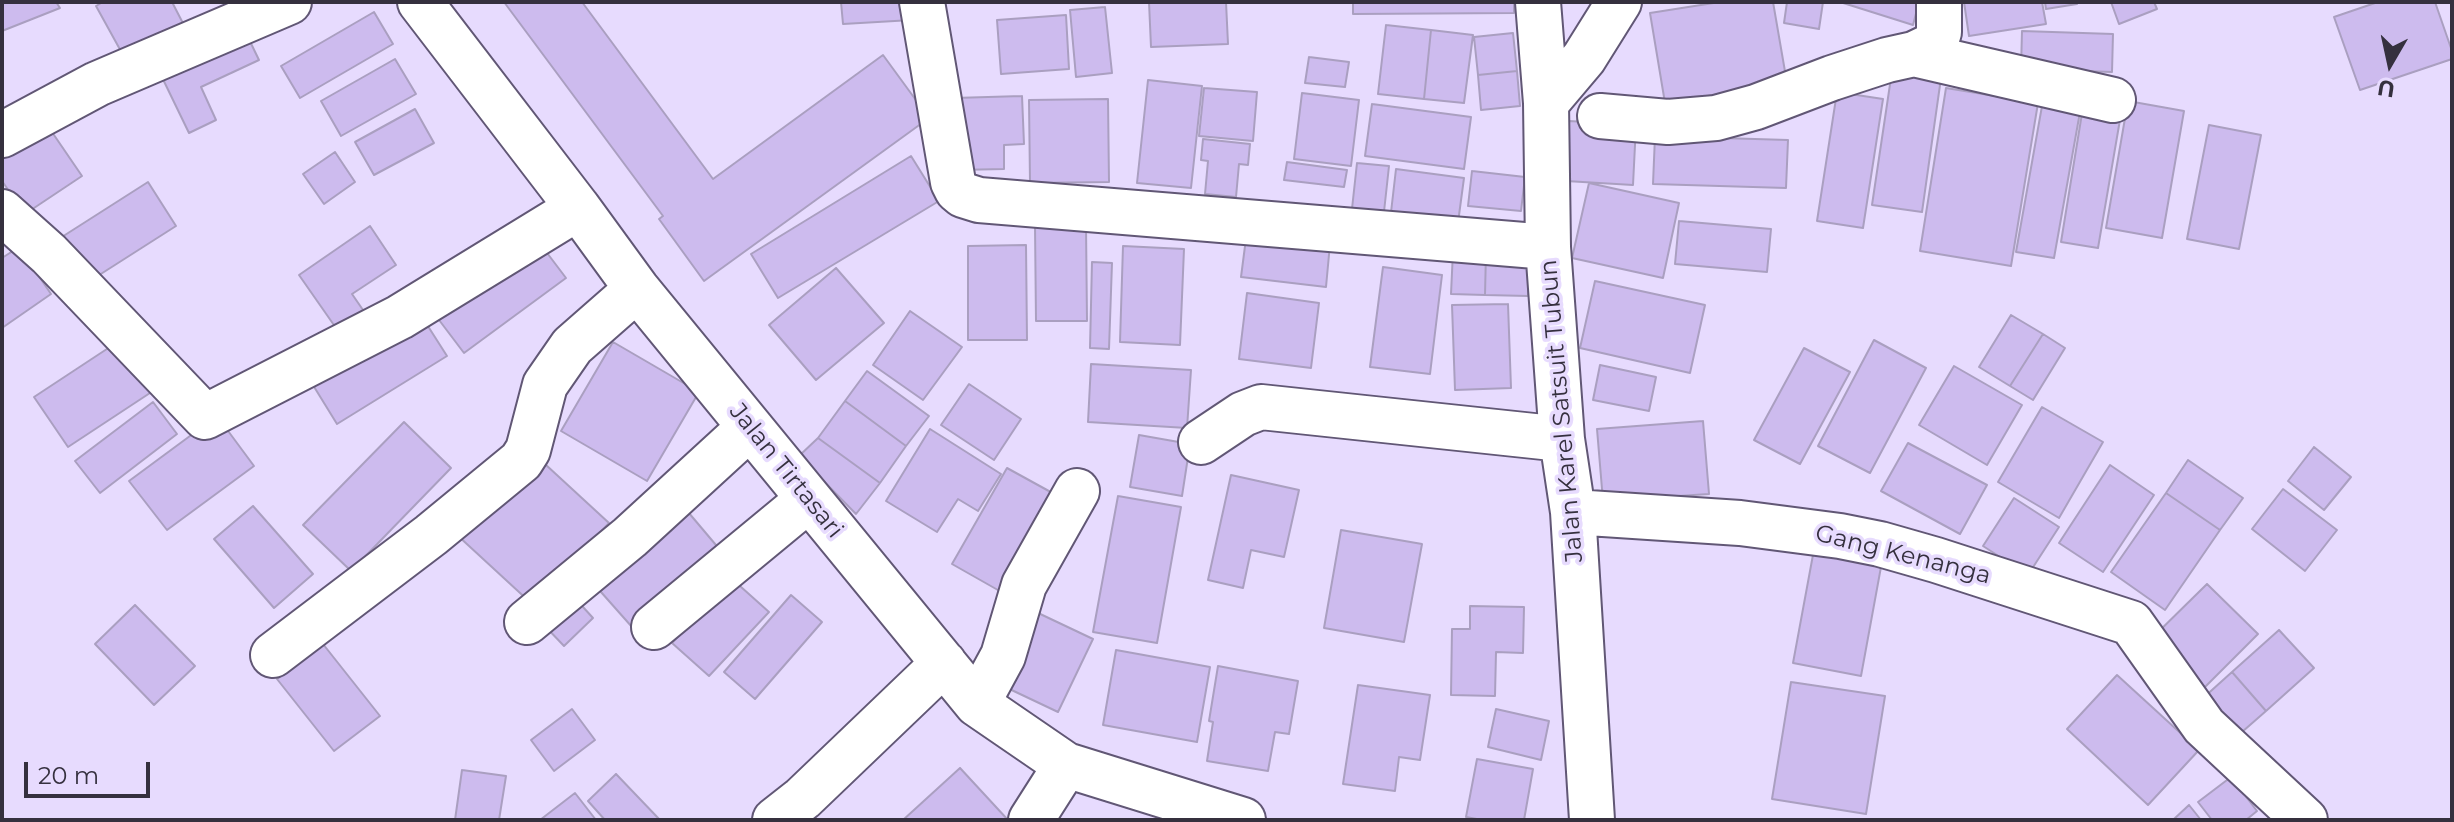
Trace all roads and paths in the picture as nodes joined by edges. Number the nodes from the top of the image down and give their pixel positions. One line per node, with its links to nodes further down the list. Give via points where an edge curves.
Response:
1 (289, 2): 10 (street, via 97,84)
2 (420, 2): 11 (street, Jalan Tirtasari)
3 (922, 2): 13 (street, via 953,182 963,195)
4 (1538, 2): 9 (street, Jalan Karel Satsuit Tubun)
5 (1619, 2): 9 (street)
6 (1939, 2): 7 (street, via 1935,44)
7 (1914, 54): 8 (street); 9 (street, via 1716,118 1668,122)
8 (2113, 100)
9 (1546, 110): 13 (street, Jalan Karel Satsuit Tubun)
10 (2, 135)
11 (578, 208): 12 (street, via 400,317 205,417); 14 (street, Jalan Tirtasari)
12 (2, 212)
13 (1548, 247): 16 (street, Jalan Karel Satsuit Tubun)
14 (637, 289): 15 (street, Jalan Tirtasari); 23 (street, via 572,346 545,385 521,461)
15 (750, 427): 19 (street, Jalan Tirtasari); 21 (street)
16 (1562, 439): 17 (street, via 1261,407); 20 (street, Jalan Karel Satsuit Tubun)
17 (1201, 442)
18 (1077, 491): 25 (street, via 1024,585 1003,656)
19 (809, 499): 22 (street); 24 (street, Jalan Tirtasari)
20 (1573, 512): 30 (street, Jalan Karel Satsuit Tubun); 31 (street, Gang Kenanga, via 1840,536 1936,560 2131,623 2204,726)
21 (527, 622)
22 (654, 627)
23 (273, 655)
24 (944, 663): 25 (street, Jalan Tirtasari); 27 (street)
25 (977, 704): 26 (street, Jalan Tirtasari)
26 (1066, 765): 28 (street); 29 (street, Jalan Tirtasari)
27 (775, 820)
28 (1031, 820)
29 (1243, 820)
30 (1592, 820)
31 (2305, 820)

